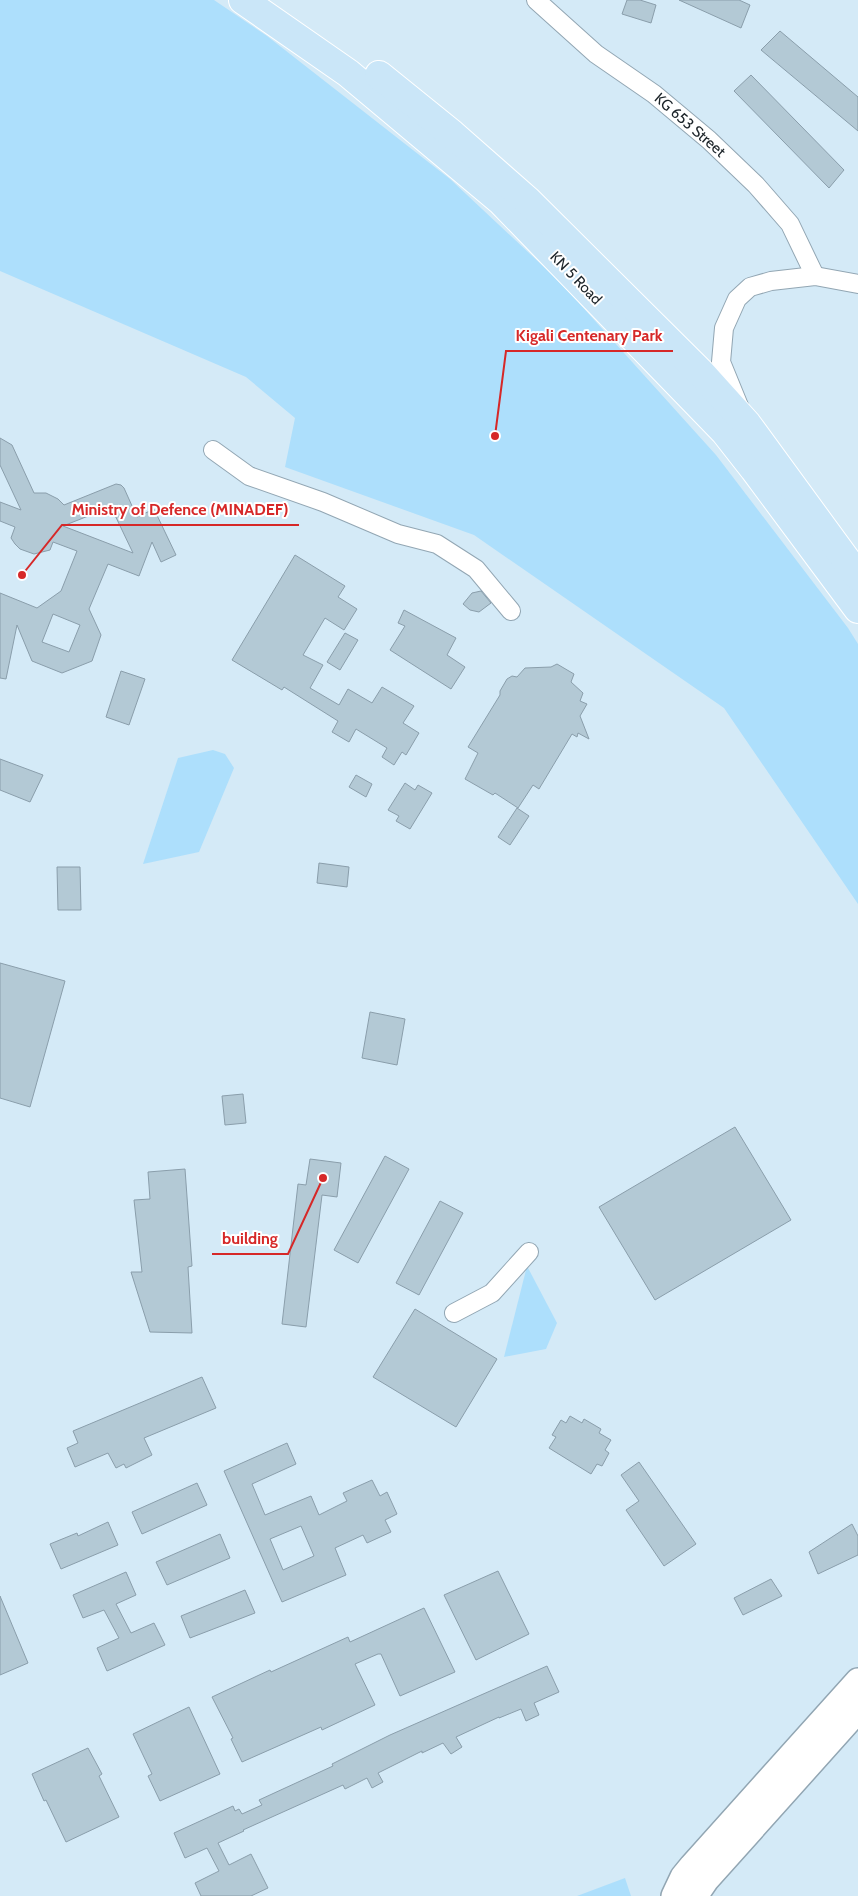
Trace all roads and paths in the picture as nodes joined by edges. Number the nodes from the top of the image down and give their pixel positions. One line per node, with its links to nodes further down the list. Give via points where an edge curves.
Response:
1 (243, 0): 9 (main road, KN 5 Road, via 348,73 501,202 725,432)
2 (274, 0): 6 (main road, KN 5 Road, via 398,90 527,200 701,372)
3 (536, 0): 4 (street, KG 653 Street, via 596,54 654,94 702,134 756,185 790,224)
4 (815, 276): 5 (street); 6 (street, via 750,286 737,299 724,328 721,362)
5 (858, 284)
6 (747, 424): 8 (main road, KN 5 Road)
7 (214, 450): 10 (street, via 249,476 398,534 437,544 476,569)
8 (858, 576)
9 (858, 609)
10 (511, 611)
11 (529, 1252): 12 (street, via 492,1293)
12 (454, 1313)
13 (858, 1681): 15 (main road, via 692,1866)
14 (858, 1710): 16 (main road)
15 (674, 1896)
16 (695, 1896)

